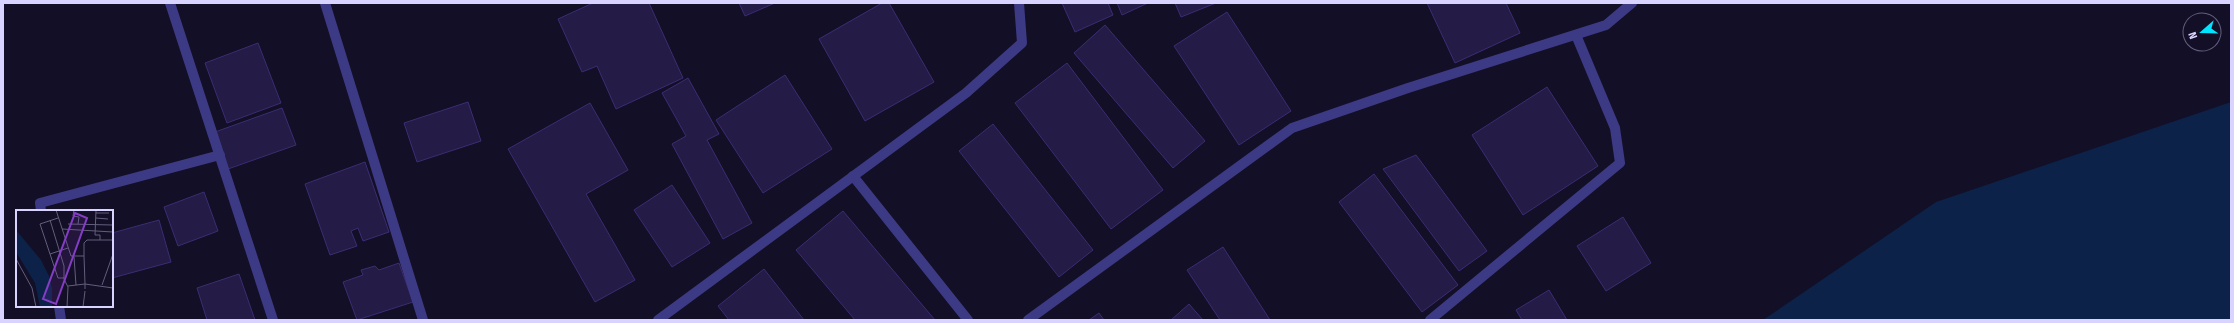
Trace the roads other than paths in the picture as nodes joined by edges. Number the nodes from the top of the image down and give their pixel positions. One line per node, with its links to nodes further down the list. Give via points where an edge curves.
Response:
1 (170, 3): 6 (street)
2 (325, 3): 12 (street)
3 (1019, 3): 7 (street, via 1022,43 966,93)
4 (1632, 3): 5 (street, via 1606,25)
5 (1576, 35): 15 (street, via 1292,128); 16 (street, via 1615,128 1620,164)
6 (220, 155): 8 (street, via 40,203); 11 (street)
7 (853, 176): 13 (street); 14 (street)
8 (41, 210)
9 (59, 307): 10 (street)
10 (61, 320)
11 (273, 320)
12 (423, 320)
13 (658, 320)
14 (968, 320)
15 (1028, 320)
16 (1430, 320)

